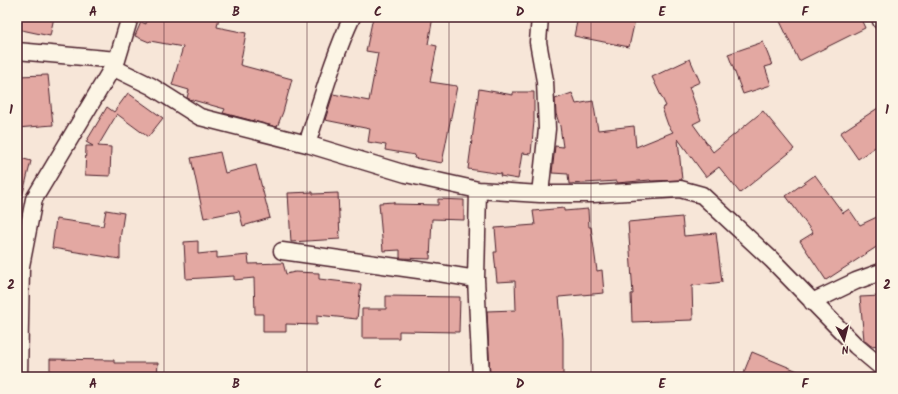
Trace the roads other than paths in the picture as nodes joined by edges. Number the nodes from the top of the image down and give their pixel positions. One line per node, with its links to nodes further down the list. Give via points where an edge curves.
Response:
1 (130, 17): 7 (street)
2 (352, 17): 8 (street)
3 (540, 17): 10 (street, via 538,42 545,81 547,129)
4 (880, 17): 5 (street)
5 (881, 21)
6 (17, 52): 7 (street)
7 (114, 63): 8 (street, via 200,117); 16 (street, via 34,199 21,266)
8 (307, 144): 9 (street, via 406,174)
9 (478, 190): 10 (street); 13 (street)
10 (540, 194): 14 (street, via 680,190 702,195 773,261)
11 (282, 251): 13 (street)
12 (881, 272): 14 (street)
13 (476, 280): 17 (street)
14 (812, 302): 15 (street)
15 (881, 367)
16 (19, 377)
17 (481, 377)

